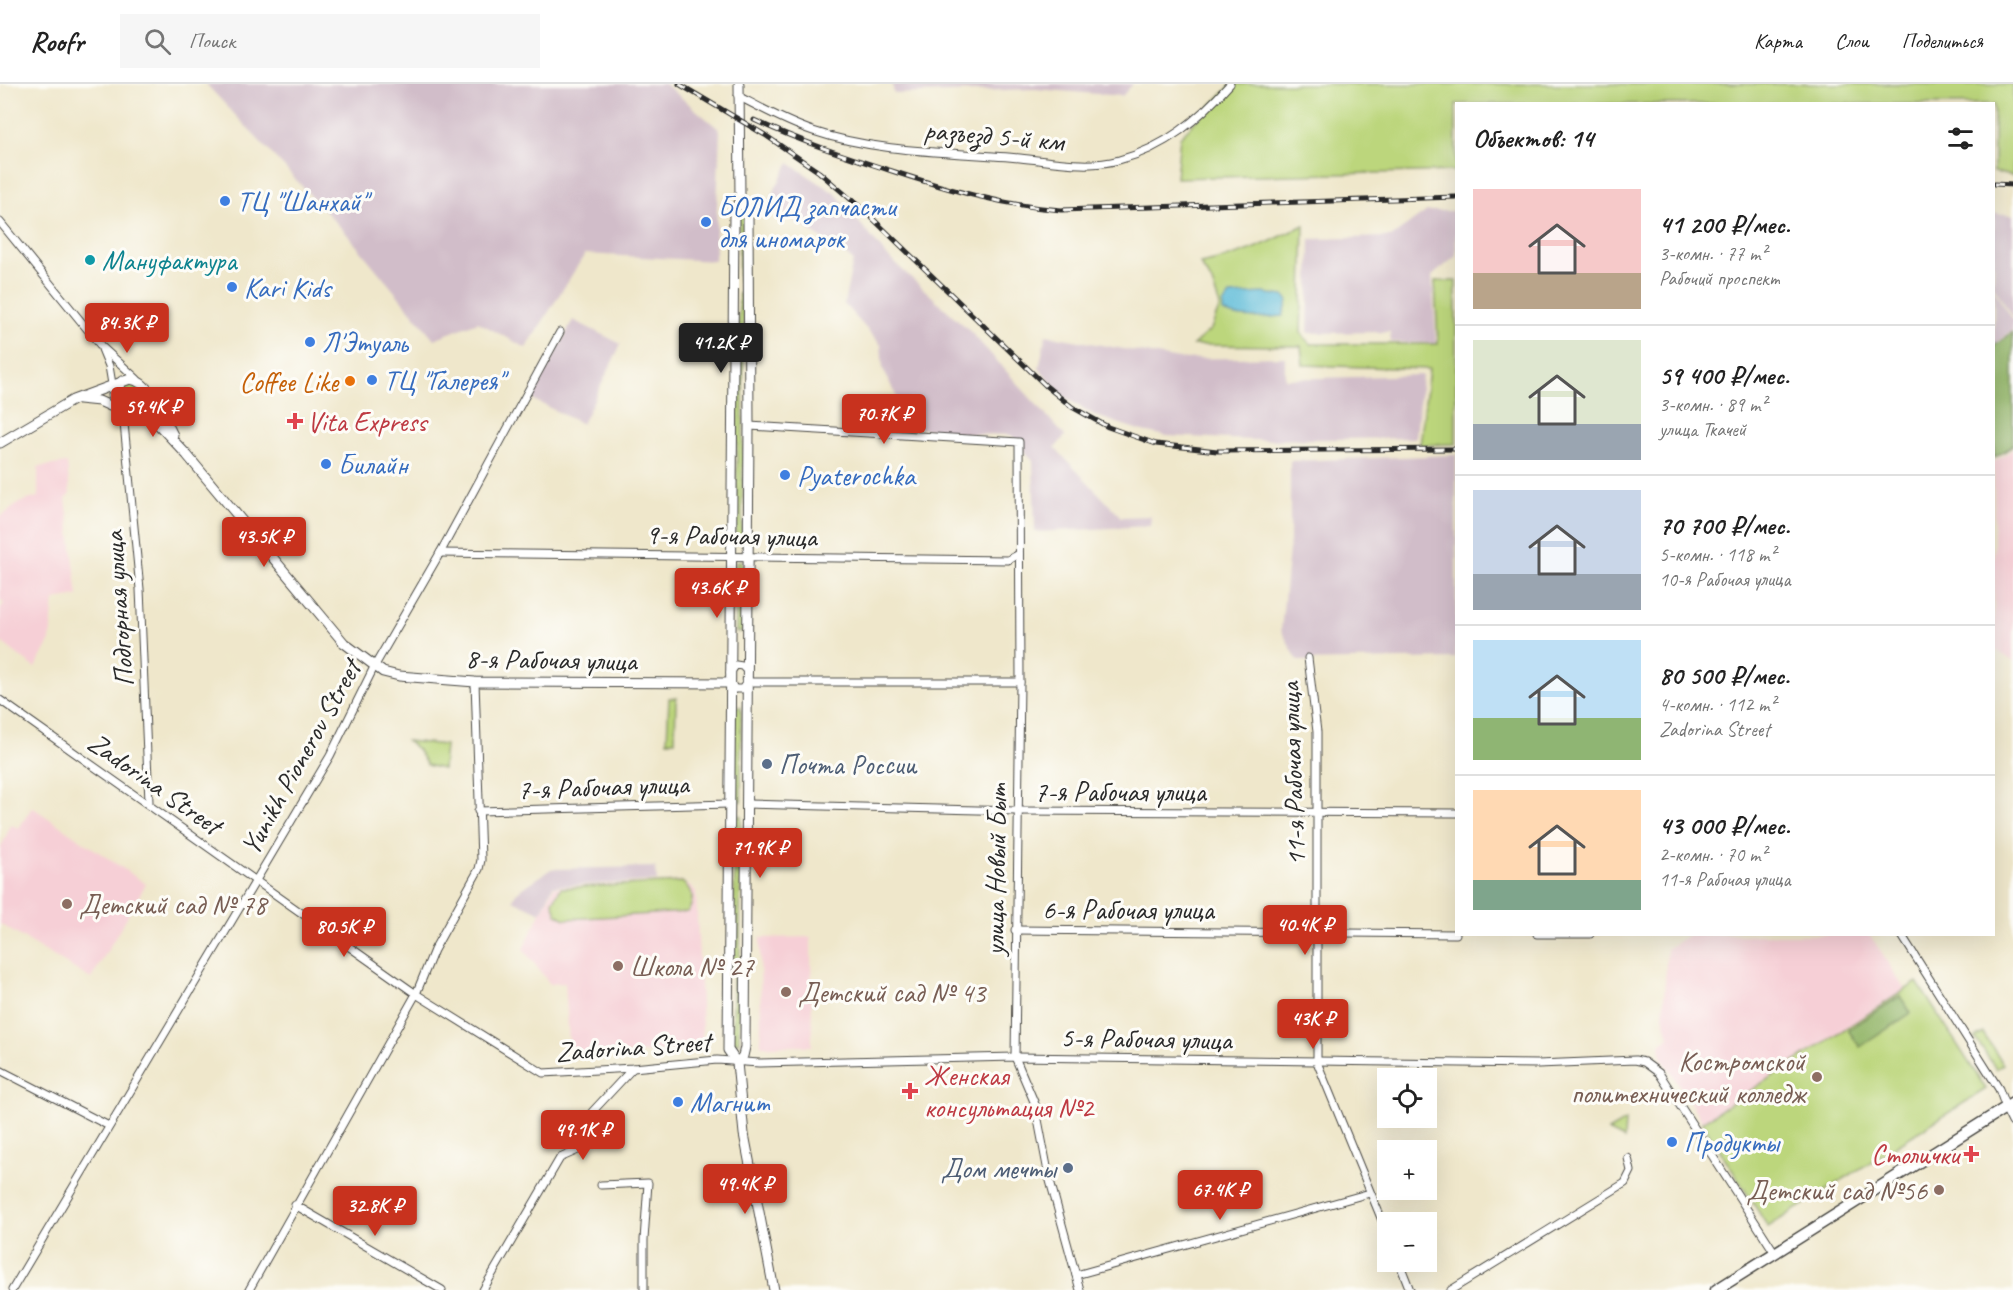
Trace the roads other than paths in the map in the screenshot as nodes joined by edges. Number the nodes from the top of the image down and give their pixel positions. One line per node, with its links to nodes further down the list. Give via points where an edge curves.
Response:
1 (739, 84): 3 (street)
2 (1230, 84): 3 (street, разъезд 5-й км, via 1189,125 1155,147 1118,160 1076,164 869,143 815,132)
3 (738, 96): 4 (street)
4 (740, 199): 16 (street, via 748,213); 21 (street, via 734,213)
5 (0, 222): 7 (street)
6 (560, 332): 19 (street, Yunikh Pionerov Street)
7 (101, 346): 8 (street); 10 (street)
8 (137, 379): 9 (street); 11 (street)
9 (123, 380): 10 (street); 12 (street)
10 (113, 384): 12 (street); 13 (street)
11 (149, 392): 15 (street); 18 (street)
12 (113, 395): 14 (street)
13 (73, 400): 14 (street, via 99,401); 17 (street)
14 (121, 411): 15 (street); 31 (street, Подгорная улица, via 140,589)
15 (140, 413): 18 (street, via 153,419)
16 (749, 426): 20 (street, улица Новый Быт, via 1019,441); 22 (street)
17 (0, 443)
18 (178, 445): 24 (street, via 344,642)
19 (440, 553): 21 (street, 9-я Рабочая улица); 24 (street, Yunikh Pionerov Street)
20 (1019, 554): 22 (street, 9-я Рабочая улица, via 1008,560); 29 (street, улица Новый Быт)
21 (731, 556): 22 (street, 9-я Рабочая улица); 26 (street)
22 (748, 556): 25 (street)
23 (1308, 658): 36 (street, 11-я Рабочая улица, via 1317,732)
24 (374, 668): 27 (street, 8-я Рабочая улица, via 399,676); 38 (street, Yunikh Pionerov Street, via 330,756)
25 (747, 672): 26 (street, via 736,666); 28 (street)
26 (730, 678): 27 (street, 8-я Рабочая улица); 28 (street, via 735,689 742,689); 32 (street)
27 (475, 682): 34 (street)
28 (747, 682): 29 (street); 33 (street)
29 (1020, 682): 35 (street, улица Новый Быт)
30 (0, 699): 31 (street, Zadorina Street)
31 (149, 802): 38 (street, Zadorina Street)
32 (729, 804): 34 (street, 7-я Рабочая улица); 46 (street, via 728,1047)
33 (747, 804): 35 (street, 7-я Рабочая улица); 46 (street, via 745,1047)
34 (478, 811): 43 (street, via 480,864 434,950)
35 (1016, 811): 36 (street, 7-я Рабочая улица); 39 (street, улица Новый Быт)
36 (1317, 813): 37 (street, 7-я Рабочая улица); 40 (street, 11-я Рабочая улица)
37 (1455, 813)
38 (255, 880): 43 (street, Zadorina Street); 51 (street, Yunikh Pionerov Street)
39 (1015, 930): 40 (street, 6-я Рабочая улица); 44 (street, улица Новый Быт)
40 (1317, 932): 41 (street, 6-я Рабочая улица); 45 (street, 11-я Рабочая улица)
41 (1455, 934)
42 (1901, 936): 49 (street)
43 (416, 994): 47 (street, Zadorina Street, via 543,1073); 55 (street)
44 (1015, 1057): 45 (street, 5-я Рабочая улица); 46 (street, 5-я Рабочая улица); 59 (street, улица Новый Быт, via 1035,1104 1049,1177)
45 (1317, 1062): 54 (street, 11-я Рабочая улица); 57 (street, 5-я Рабочая улица, via 1644,1062 1659,1072)
46 (737, 1063): 47 (street, Zadorina Street, via 717,1060); 65 (street, via 744,1134)
47 (633, 1068): 63 (street, via 592,1112 596,1142 560,1158)
48 (0, 1070): 51 (street)
49 (2010, 1105): 50 (street); 57 (main road)
50 (2013, 1122)
51 (109, 1126): 60 (street, Yunikh Pionerov Street)
52 (1628, 1158): 68 (street, via 1631,1171 1625,1183)
53 (601, 1185): 64 (street, via 648,1183)
54 (1370, 1193): 56 (street, 11-я Рабочая улица); 59 (street)
55 (295, 1205): 61 (street); 62 (street)
56 (1378, 1212)
57 (1775, 1253): 69 (main road)
58 (1402, 1272): 67 (street)
59 (1076, 1275): 66 (street, улица Новый Быт)
60 (12, 1290)
61 (249, 1290)
62 (441, 1290)
63 (483, 1290)
64 (644, 1290)
65 (774, 1290)
66 (1080, 1290)
67 (1410, 1290)
68 (1451, 1290)
69 (1716, 1290)

